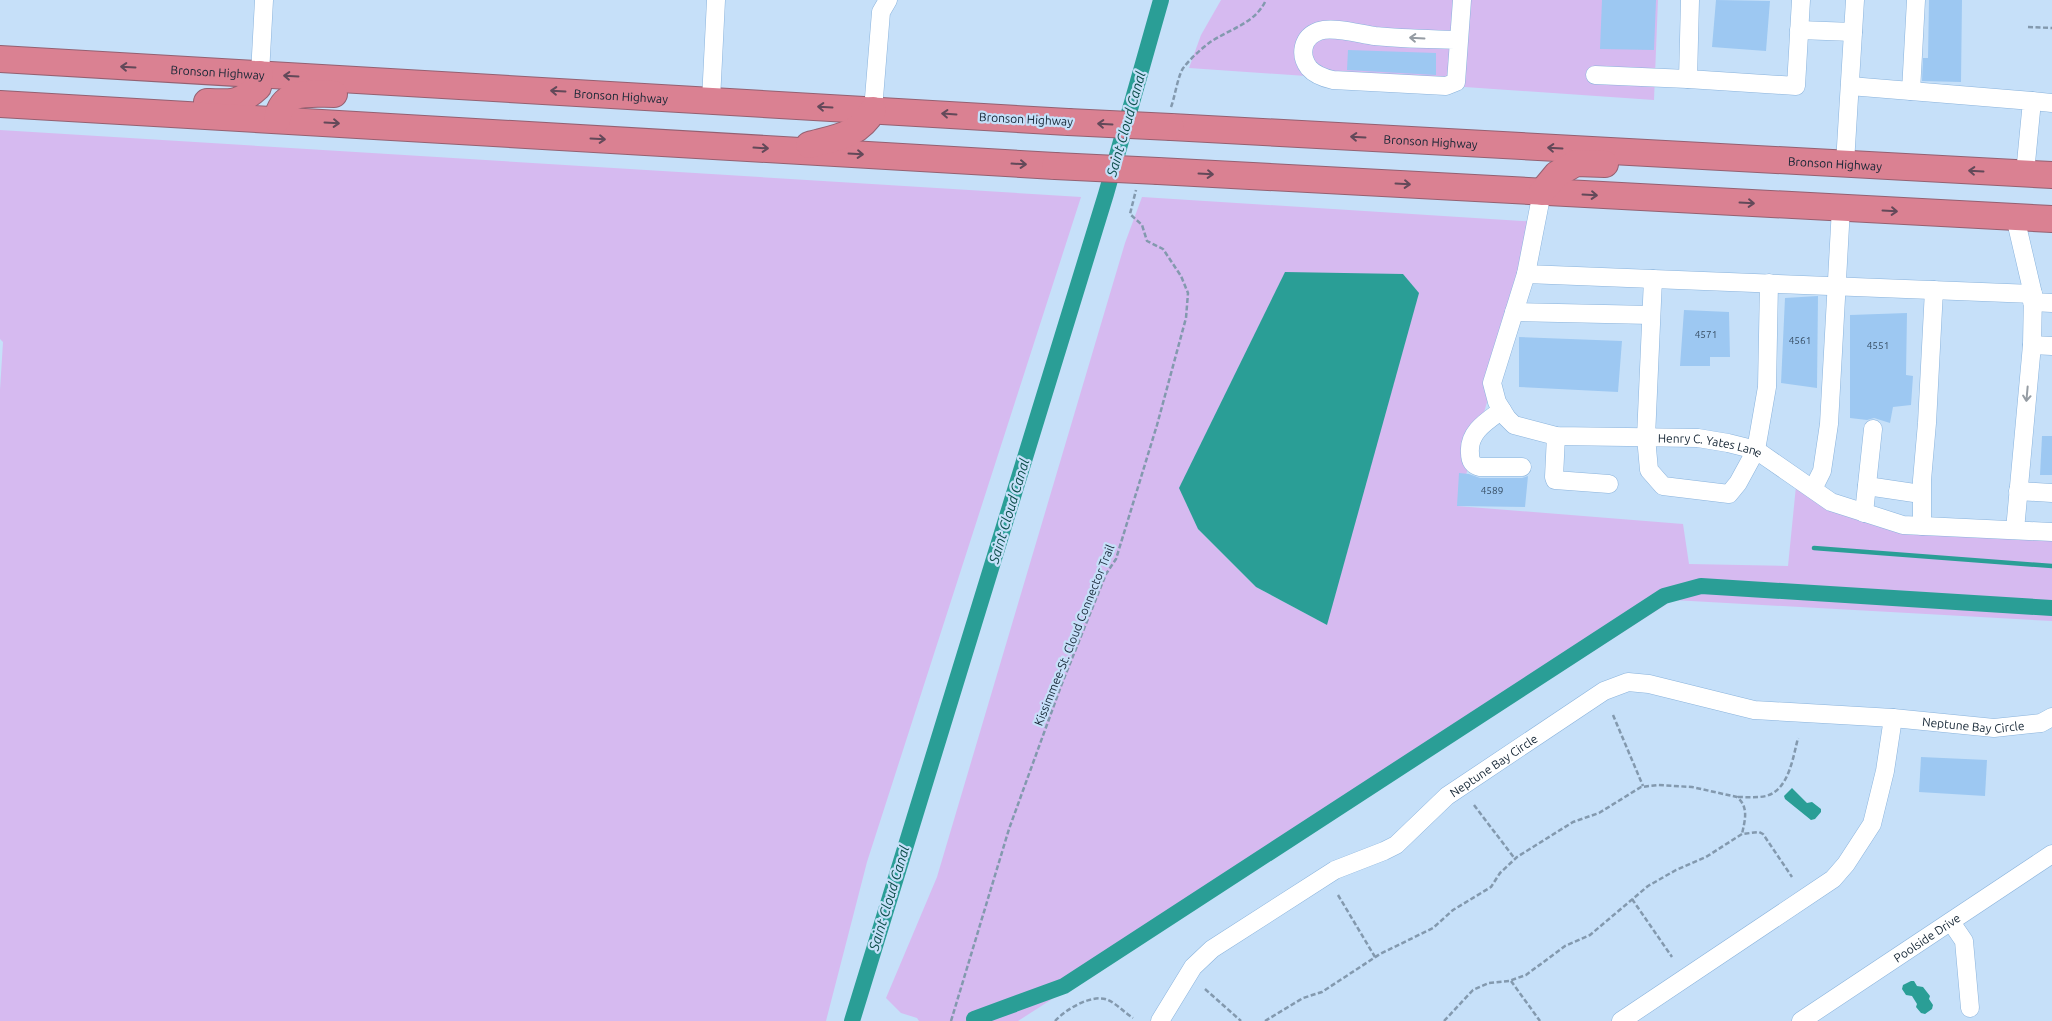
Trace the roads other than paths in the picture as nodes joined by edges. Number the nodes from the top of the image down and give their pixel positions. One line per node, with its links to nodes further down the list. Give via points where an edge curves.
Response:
1 (264, 0): 13 (street)
2 (716, 0): 19 (street)
3 (888, 0): 24 (street, via 881,12)
4 (1462, 0): 11 (street)
5 (1690, 0): 15 (street)
6 (1801, 0): 9 (street)
7 (1855, 0): 10 (street)
8 (1916, 0): 18 (street)
9 (1799, 30): 10 (street); 15 (street, via 1796,86)
10 (1853, 32): 16 (street)
11 (1459, 40): 11 (street, one-way to 11, via 1320,30 1310,35 1304,44 1303,54 1309,68 1333,80 1446,86 1456,82)
12 (0, 59): 13 (highway, Bronson Highway, one-way to 12)
13 (260, 74): 17 (highway, Bronson Highway, one-way to 13); 23 (highway, via 258,87 247,98 232,103 84,96)
14 (1596, 75): 15 (street)
15 (1688, 79)
16 (1850, 86): 18 (street); 28 (street)
17 (477, 87): 19 (highway, Bronson Highway, one-way to 17); 25 (highway, via 445,98 300,94 286,100 278,109)
18 (1911, 91): 20 (street)
19 (710, 100): 24 (highway, Bronson Highway, one-way to 19)
20 (2032, 101): 21 (street); 29 (street)
21 (2052, 103)
22 (0, 104): 23 (highway)
23 (56, 108): 25 (highway)
24 (873, 110): 26 (highway, via 868,120 851,132); 27 (highway, Bronson Highway, one-way to 24, bridge)
25 (276, 120): 26 (highway, one-way to 26)
26 (790, 150): 31 (highway, one-way to 31, bridge)
27 (1730, 157): 28 (highway, Bronson Highway); 31 (highway, via 1668,164 1576,163 1557,174)
28 (1845, 163): 29 (highway, Bronson Highway, one-way to 28)
29 (2025, 174): 30 (highway, Bronson Highway)
30 (2052, 175)
31 (1542, 192): 32 (highway, one-way to 32); 35 (street, Henry C. Yates Lane)
32 (1841, 208): 33 (highway, one-way to 33); 38 (street)
33 (2015, 217): 34 (highway); 40 (street)
34 (2052, 220)
35 (1526, 274): 36 (street); 42 (street, Henry C. Yates Lane)
36 (1652, 279): 37 (street); 43 (street)
37 (1769, 283): 38 (street); 50 (street, via 1767,387)
38 (1837, 286): 39 (street); 54 (street, via 1829,424 1822,471)
39 (1934, 290): 40 (street); 57 (street)
40 (2033, 298): 41 (street); 44 (street)
41 (2052, 303)
42 (1514, 312): 43 (street); 46 (street, Henry C. Yates Lane, via 1492,383 1496,402)
43 (1651, 315): 49 (street)
44 (2032, 345): 45 (street); 55 (street, one-way to 55)
45 (2052, 346)
46 (1502, 410): 48 (street, Henry C. Yates Lane, via 1514,425); 51 (street, via 1476,431 1470,447 1471,462 1480,468)
47 (1873, 429): 53 (street)
48 (1556, 436): 49 (street, Henry C. Yates Lane); 52 (street, via 1555,480)
49 (1646, 437): 50 (street, Henry C. Yates Lane, via 1698,438); 50 (street, via 1649,470 1663,486 1729,494)
50 (1756, 450): 54 (street, Henry C. Yates Lane)
51 (1522, 467)
52 (1609, 484)
53 (1867, 486): 57 (street); 58 (street)
54 (1813, 489): 58 (street, Henry C. Yates Lane, via 1831,502)
55 (2018, 491): 56 (street); 60 (street)
56 (2052, 493)
57 (1922, 494): 59 (street)
58 (1864, 512): 59 (street, Henry C. Yates Lane, via 1903,525)
59 (1922, 526): 60 (street, Henry C. Yates Lane)
60 (2015, 530): 61 (street, Henry C. Yates Lane)
61 (2052, 532)
62 (2052, 717): 63 (street, Neptune Bay Circle, via 2040,722 1994,728)
63 (1893, 718): 67 (street, Neptune Bay Circle, via 1754,710 1649,684 1628,682 1604,691 1447,796 1396,845 1335,870 1212,949 1193,967); 68 (street, via 1872,824 1846,864 1832,879)
64 (2052, 854): 65 (street, Poolside Drive)
65 (1951, 922): 66 (street, via 1964,941); 69 (street, Poolside Drive)
66 (1970, 1008)
67 (1160, 1021)
68 (1621, 1021)
69 (1801, 1021)

